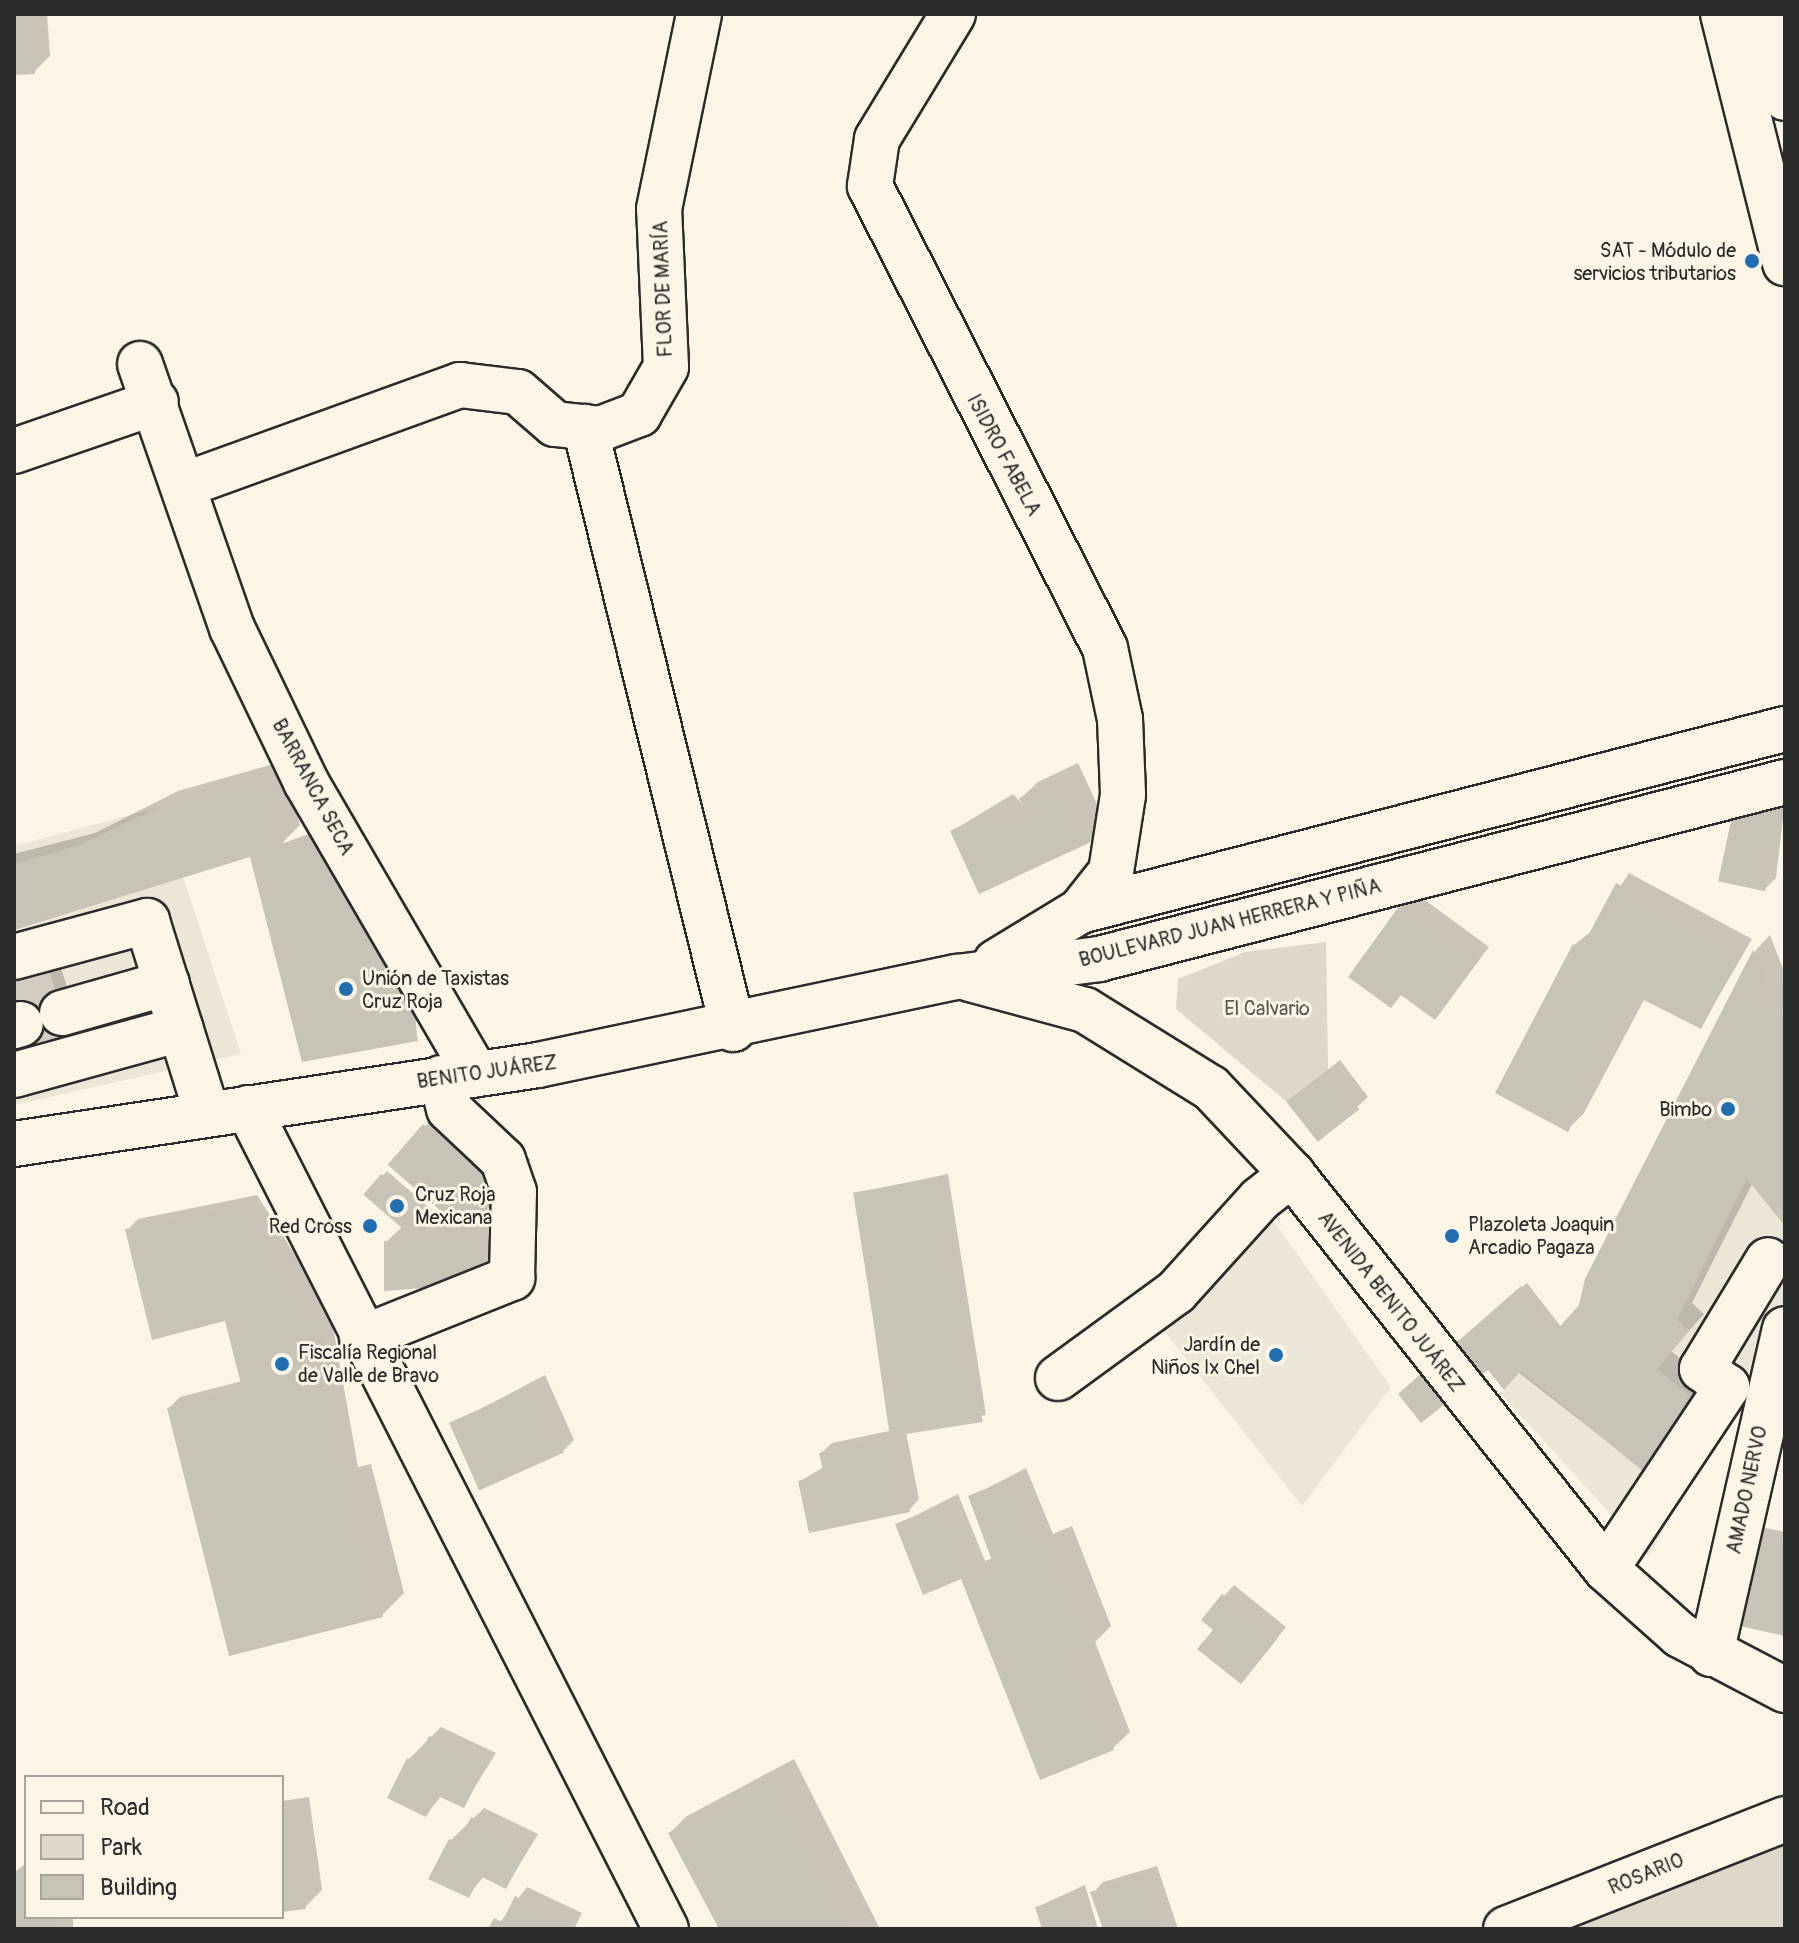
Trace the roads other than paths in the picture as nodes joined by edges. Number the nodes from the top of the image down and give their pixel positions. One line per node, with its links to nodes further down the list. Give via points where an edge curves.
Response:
1 (699, 14): 7 (street, FLOR DE MARÍA, via 659,209 666,367 639,414)
2 (953, 14): 12 (street, ISIDRO FABELA, via 877,139 870,186 1105,648 1120,719 1123,795 1111,872)
3 (1723, 14): 6 (street)
4 (1766, 14): 5 (street)
5 (1785, 98)
6 (1783, 242)
7 (585, 427): 9 (street, FLOR DE MARÍA, via 555,424 518,392 460,385); 16 (street)
8 (14, 451): 9 (street, BARRANCA SECA, via 148,383)
9 (184, 485): 18 (street, BARRANCA SECA, via 232,628)
10 (1785, 729): 12 (street, BOULEVARD JUAN HERRERA Y PIÑA)
11 (1785, 782): 14 (street, BOULEVARD JUAN HERRERA Y PIÑA, via 1099,959)
12 (1080, 911): 14 (street, BOULEVARD JUAN HERRERA Y PIÑA, via 1028,946)
13 (164, 973): 15 (street); 15 (street); 17 (street); 19 (street)
14 (957, 977): 16 (street, BENITO JUÁREZ); 21 (street, AVENIDA BENITO JUÁREZ, via 1041,994 1129,1032 1211,1088)
15 (49, 992)
16 (733, 1029): 18 (street, BENITO JUÁREZ)
17 (18, 1044)
18 (459, 1076): 19 (street, BENITO JUÁREZ); 24 (street, BARRANCA SECA, via 449,1109 503,1160 514,1192 512,1278)
19 (227, 1111): 20 (street, BENITO JUÁREZ); 24 (street)
20 (14, 1144)
21 (1292, 1174): 25 (street, via 1260,1199 1176,1292); 26 (street, AVENIDA BENITO JUÁREZ)
22 (1768, 1260): 26 (street, via 1702,1369 1727,1387)
23 (1785, 1329): 27 (street, AMADO NERVO)
24 (362, 1338): 30 (street)
25 (1058, 1378)
26 (1606, 1569): 27 (street, AVENIDA BENITO JUÁREZ)
27 (1711, 1654): 28 (street, AVENIDA BENITO JUÁREZ)
28 (1785, 1690)
29 (1785, 1819): 31 (street, ROSARIO)
30 (666, 1929)
31 (1506, 1929)

